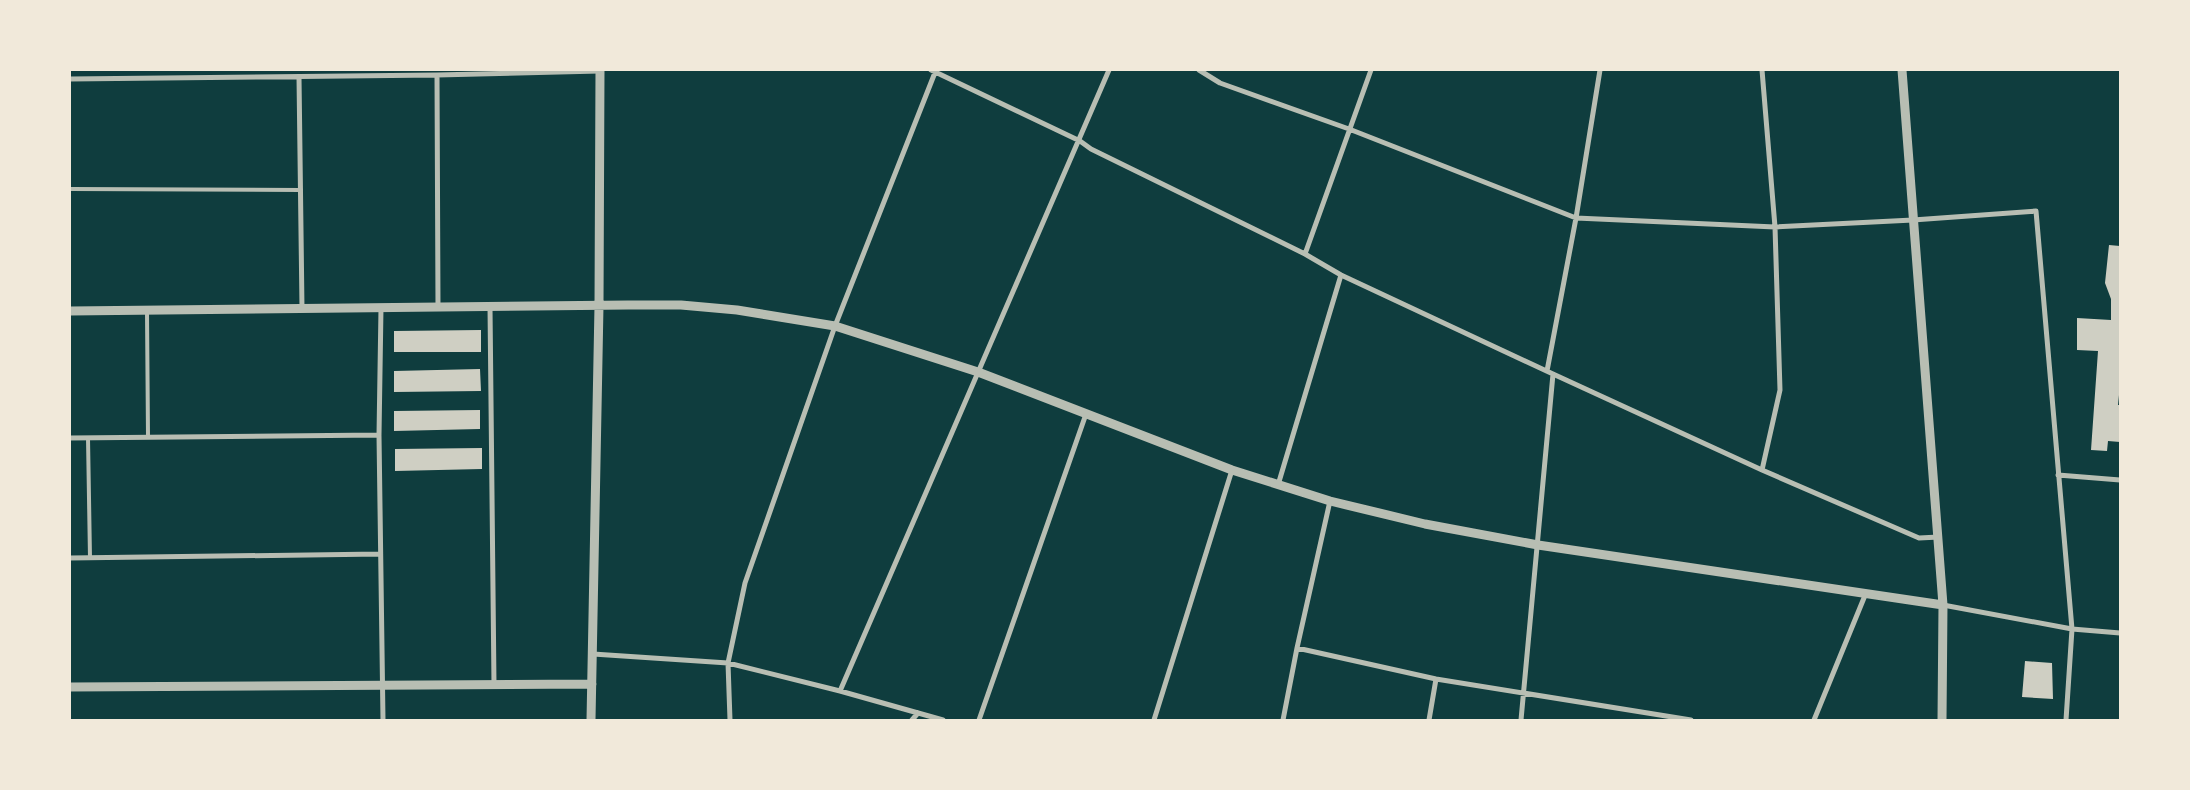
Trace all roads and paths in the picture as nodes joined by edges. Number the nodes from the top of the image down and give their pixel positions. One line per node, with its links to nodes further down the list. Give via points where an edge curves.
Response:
1 (241, 70): 11 (street)
2 (600, 70): 10 (street); 25 (street)
3 (1109, 70): 15 (street)
4 (1199, 70): 14 (street, via 1220,83)
5 (1371, 70): 14 (street)
6 (1600, 70): 18 (street)
7 (1762, 70): 20 (street)
8 (1902, 70): 19 (street)
9 (934, 71): 15 (street); 30 (street)
10 (437, 75): 12 (street); 23 (street)
11 (241, 76): 12 (street); 13 (street)
12 (299, 76): 17 (street)
13 (70, 79)
14 (1349, 129): 18 (street); 21 (street)
15 (1080, 141): 21 (street); 32 (street)
16 (70, 189): 17 (lane)
17 (301, 190): 26 (street)
18 (1576, 218): 20 (street); 31 (street)
19 (1913, 220): 20 (street); 41 (street, via 2036,211); 45 (street)
20 (1775, 227): 40 (street, via 1780,390)
21 (1305, 254): 22 (street)
22 (1341, 274): 31 (street); 43 (street)
23 (438, 306): 24 (street); 27 (street)
24 (490, 306): 25 (street); 59 (street)
25 (599, 306): 30 (street, via 680,305 728,309); 55 (street)
26 (302, 308): 27 (street); 28 (street)
27 (381, 308): 35 (street)
28 (147, 310): 29 (street); 36 (lane)
29 (70, 311)
30 (834, 326): 32 (street); 56 (street, via 745,583)
31 (1546, 371): 33 (street)
32 (978, 372): 34 (street); 62 (street)
33 (1553, 374): 40 (street); 46 (street)
34 (1086, 414): 39 (street); 70 (street)
35 (379, 435): 36 (street); 47 (street)
36 (148, 437): 38 (street)
37 (70, 438): 38 (street)
38 (88, 438): 49 (lane)
39 (1232, 470): 43 (street); 71 (street)
40 (1762, 470): 45 (street, via 1919,538)
41 (2058, 476): 42 (street); 52 (street)
42 (2120, 480)
43 (1278, 485): 44 (street)
44 (1330, 501): 46 (street, via 1424,524); 54 (street)
45 (1938, 537): 51 (street)
46 (1538, 545): 50 (street); 63 (street)
47 (380, 554): 49 (street); 58 (street)
48 (70, 558): 49 (street)
49 (90, 558)
50 (1866, 593): 51 (street); 76 (street)
51 (1943, 605): 52 (street); 77 (street)
52 (2072, 629): 53 (street); 78 (street)
53 (2120, 633)
54 (1297, 648): 57 (street); 72 (street)
55 (593, 654): 56 (street); 60 (street)
56 (728, 663): 62 (street); 67 (street)
57 (1436, 679): 63 (street); 73 (street)
58 (382, 684): 59 (street); 61 (street); 65 (street)
59 (494, 684): 60 (street)
60 (592, 684): 66 (street)
61 (70, 687)
62 (840, 691): 64 (street)
63 (1523, 694): 74 (street); 75 (street)
64 (918, 713): 68 (street); 69 (street)
65 (383, 720)
66 (591, 720)
67 (730, 720)
68 (912, 720)
69 (943, 720)
70 (979, 720)
71 (1154, 720)
72 (1283, 720)
73 (1428, 720)
74 (1521, 720)
75 (1691, 720)
76 (1814, 720)
77 (1942, 720)
78 (2066, 720)

